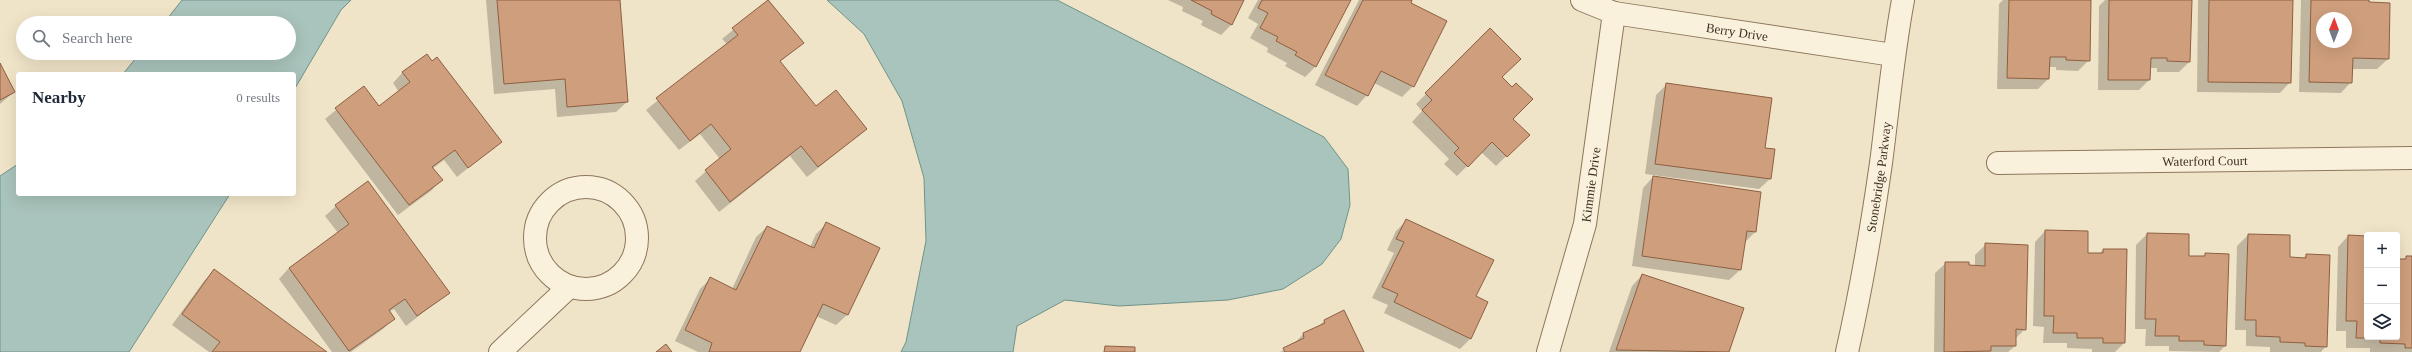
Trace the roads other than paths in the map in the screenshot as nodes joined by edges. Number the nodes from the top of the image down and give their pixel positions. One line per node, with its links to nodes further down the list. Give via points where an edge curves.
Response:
1 (1582, 0): 3 (street, Berry Drive)
2 (1903, 0): 4 (street, Stonebridge Parkway)
3 (1614, 13): 4 (street, Berry Drive); 9 (street, Kimmie Drive, via 1585,224)
4 (1893, 55): 10 (street, Stonebridge Parkway, via 1881,163 1859,298)
5 (2412, 158): 6 (street, Waterford Court)
6 (1998, 163)
7 (569, 287): 7 (street, via 586,290 602,287 617,280 628,268 636,253 638,236 632,215 626,205 613,194 597,188 580,187 563,192 549,202 539,216 534,233 535,250 542,266 553,278); 8 (street)
8 (500, 352)
9 (1548, 352)
10 (1847, 352)

